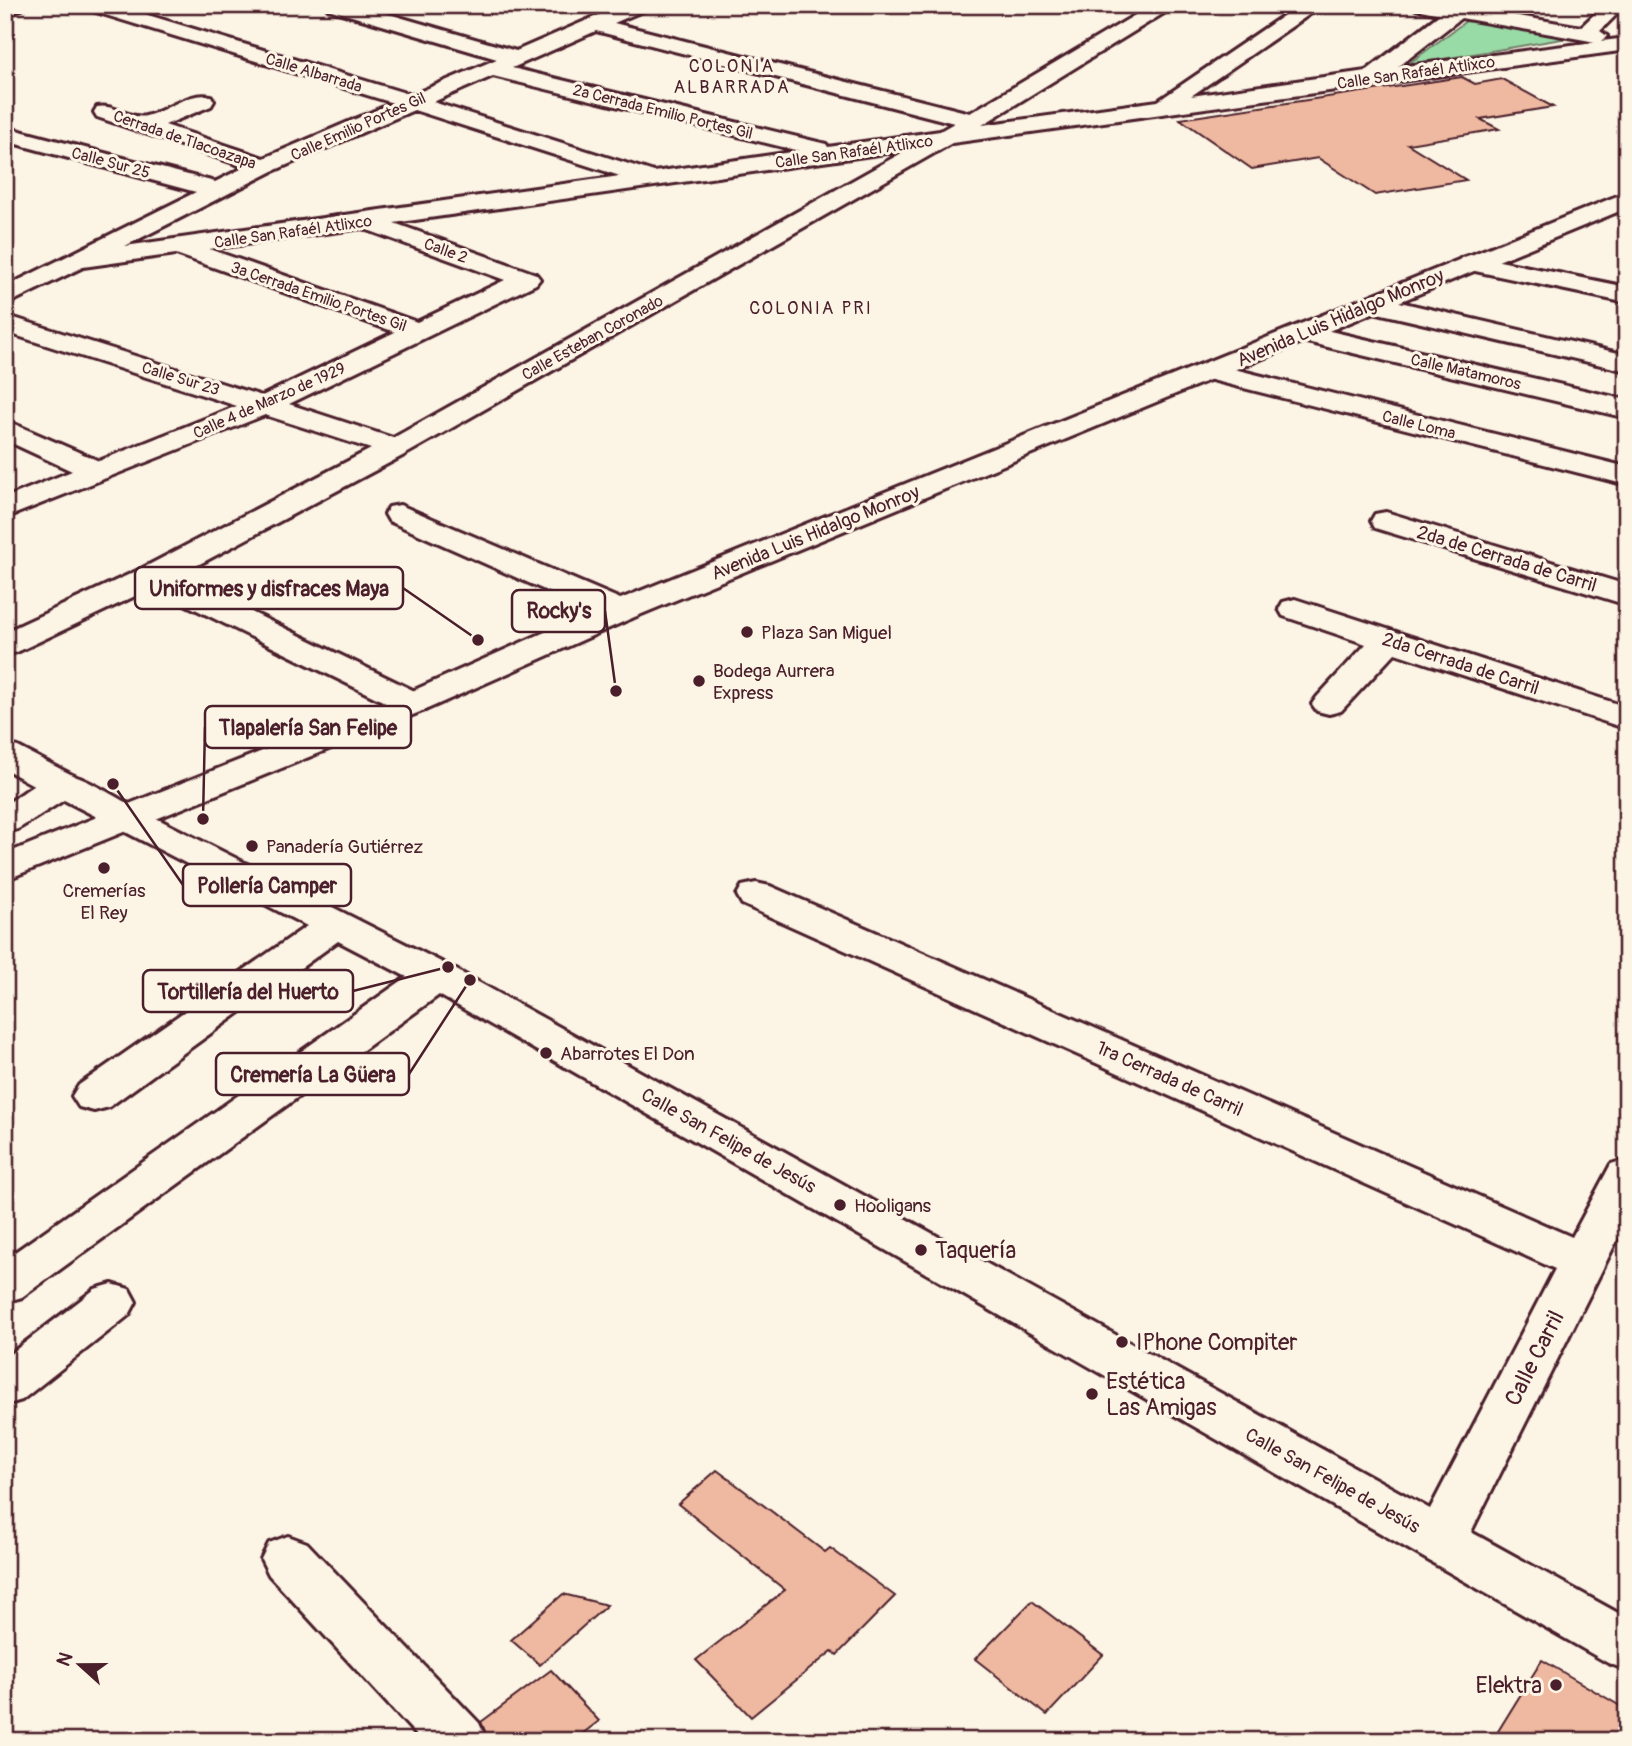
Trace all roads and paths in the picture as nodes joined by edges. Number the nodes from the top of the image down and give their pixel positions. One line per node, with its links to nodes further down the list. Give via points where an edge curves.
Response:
1 (15, 5): 10 (street)
2 (93, 5): 18 (street, Calle Albarrada)
3 (335, 5): 14 (street)
4 (640, 5): 11 (street, Calle Emilio Portes Gil)
5 (1313, 5): 19 (street)
6 (1423, 5): 9 (street)
7 (1616, 5): 12 (street)
8 (1151, 8): 21 (street, Calle Esteban Coronado)
9 (1461, 8): 12 (street); 16 (street)
10 (5, 9)
11 (596, 25): 14 (street, Calle Emilio Portes Gil); 21 (street)
12 (1585, 34): 13 (street)
13 (1627, 43): 16 (street, Calle San Rafaél Atlixco)
14 (518, 58): 15 (street, Calle Emilio Portes Gil)
15 (490, 69): 18 (street, Calle Emilio Portes Gil); 25 (street, 2ª Cerrada Emilio Portes Gil)
16 (1371, 77): 19 (street, Calle San Rafaél Atlixco)
17 (203, 101): 22 (street)
18 (412, 102): 26 (street, Calle Emilio Portes Gil); 27 (street, Calle Albarrada)
19 (1160, 107): 24 (street, Calle San Rafaél Atlixco)
20 (105, 112): 22 (street, Cerrada de Tlacoazapa)
21 (973, 121): 24 (street, Calle Esteban Coronado)
22 (144, 125): 26 (street, Cerrada de Tlacoazapa)
23 (5, 134): 28 (street, Calle Sur 25)
24 (945, 138): 25 (street, Calle San Rafaél Atlixco); 46 (street, Calle Esteban Coronado)
25 (835, 153): 27 (street, Calle San Rafaél Atlixco)
26 (265, 166): 28 (street, Calle Emilio Portes Gil)
27 (654, 180): 30 (street, Calle San Rafaél Atlixco)
28 (216, 190): 32 (street, Calle Emilio Portes Gil)
29 (1627, 199): 33 (street, Avenida Luis Hidalgo Monroy)
30 (365, 221): 31 (street, Calle San Rafaél Atlixco); 34 (street, Calle 2)
31 (181, 248): 32 (street, Calle San Rafaél Atlixco); 39 (street, 3ª Cerrada Emilio Portes Gil)
32 (82, 260): 36 (street, Calle Emilio Portes Gil)
33 (1470, 263): 35 (street); 37 (street, Avenida Luis Hidalgo Monroy)
34 (527, 279): 39 (street, Calle 4 de Marzo de 1929)
35 (1627, 295)
36 (5, 297)
37 (1374, 304): 40 (street, Avenida Luis Hidalgo Monroy); 41 (street)
38 (5, 323): 43 (street, Calle Sur 23)
39 (417, 331): 43 (street, Calle 4 de Marzo de 1929)
40 (1304, 333): 42 (street, Avenida Luis Hidalgo Monroy); 44 (street, Calle Matamoros)
41 (1627, 363)
42 (1210, 372): 48 (street, Calle Loma); 55 (street, Avenida Luis Hidalgo Monroy)
43 (265, 405): 46 (street, Calle Sur 23); 47 (street, Calle 4 de Marzo de 1929)
44 (1627, 409)
45 (5, 429): 47 (street)
46 (396, 448): 52 (street, Calle Esteban Coronado)
47 (98, 472): 49 (street, Calle 4 de Marzo de 1929)
48 (1627, 476)
49 (5, 509)
50 (400, 514): 55 (street)
51 (1386, 521): 53 (street, 2da de Cerrada de Carril)
52 (152, 576): 57 (street, Calle Esteban Coronado); 58 (street)
53 (1627, 595)
54 (1294, 609): 56 (street, 2da Cerrada de Carril)
55 (620, 611): 58 (street, Avenida Luis Hidalgo Monroy)
56 (1390, 639): 59 (street); 60 (street, 2da Cerrada de Carril)
57 (5, 645)
58 (413, 702): 63 (street, Avenida Luis Hidalgo Monroy)
59 (1329, 704)
60 (1627, 719)
61 (5, 755): 62 (street, Calle San Felipe de Jesús)
62 (62, 785): 63 (street, Calle San Felipe de Jesús); 64 (street)
63 (127, 818): 65 (street, Avenida Luis Hidalgo Monroy); 67 (street, Calle San Felipe de Jesús)
64 (5, 821)
65 (5, 868)
66 (756, 895): 71 (street, 1ra Cerrada de Carril)
67 (337, 923): 68 (street, Calle San Felipe de Jesús); 69 (street)
68 (437, 976): 72 (street); 75 (street, Calle San Felipe de Jesús)
69 (93, 1096)
70 (1627, 1175): 71 (street, Calle Carril)
71 (1583, 1262): 75 (street, Calle Carril)
72 (5, 1284)
73 (112, 1302): 74 (street)
74 (5, 1386)
75 (1440, 1540): 77 (street, Calle San Felipe de Jesús)
76 (288, 1559): 78 (street)
77 (1627, 1646)
78 (459, 1741)

